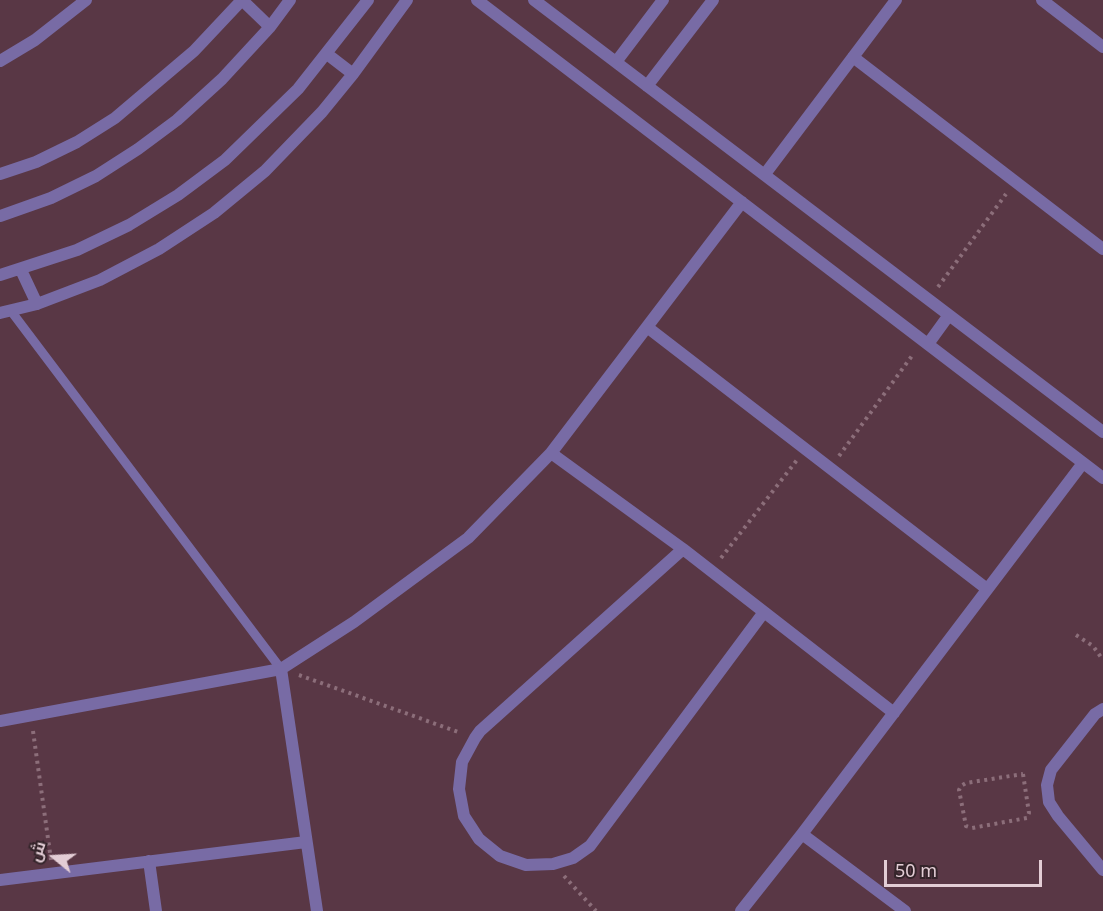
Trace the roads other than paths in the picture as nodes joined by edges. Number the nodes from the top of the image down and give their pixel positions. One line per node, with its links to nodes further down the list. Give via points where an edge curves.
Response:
1 (86, 0): 16 (street, via 35,40)
2 (242, 0): 12 (street); 20 (street, via 194,51 115,118 36,162)
3 (290, 0): 12 (street)
4 (368, 0): 14 (street)
5 (407, 0): 18 (street)
6 (534, 0): 17 (street)
7 (663, 0): 17 (street)
8 (713, 0): 19 (street)
9 (896, 0): 15 (street)
10 (1042, 0): 13 (street)
11 (484, 2): 22 (street)
12 (270, 27): 23 (street, via 222,79 138,149 51,198)
13 (1103, 47)
14 (327, 54): 18 (street); 25 (street, via 298,89 225,160 178,195 77,250)
15 (854, 57): 21 (street); 24 (street)
16 (0, 61)
17 (616, 62): 19 (street)
18 (353, 74): 27 (street, via 266,171 214,213 110,275)
19 (648, 86): 21 (street)
20 (0, 174)
21 (765, 174): 29 (street)
22 (742, 202): 30 (street); 31 (street)
23 (0, 216)
24 (1103, 249)
25 (21, 270): 26 (street); 27 (street)
26 (0, 276)
27 (37, 304): 28 (street)
28 (5, 312): 39 (lane)
29 (949, 315): 31 (street); 32 (street)
30 (647, 327): 33 (street); 37 (street)
31 (926, 343): 34 (street)
32 (1103, 432)
33 (551, 453): 36 (street); 39 (street, via 468,538 354,622)
34 (1083, 463): 35 (street); 37 (street)
35 (1103, 478)
36 (683, 549): 38 (street); 38 (street, via 475,738 462,762 459,789 464,816 479,839 500,856 526,865 553,864 573,858 590,846)
37 (987, 589): 41 (street)
38 (764, 612): 41 (street)
39 (281, 669): 42 (street); 44 (street)
40 (1103, 709): 46 (street, via 1052,770 1047,785 1049,802 1058,816)
41 (894, 713): 43 (street)
42 (0, 721)
43 (802, 834): 50 (street); 51 (street)
44 (306, 842): 45 (street); 49 (street)
45 (149, 861): 47 (street); 48 (street)
46 (1103, 870)
47 (0, 880)
48 (156, 911)
49 (317, 911)
50 (741, 911)
51 (905, 911)

